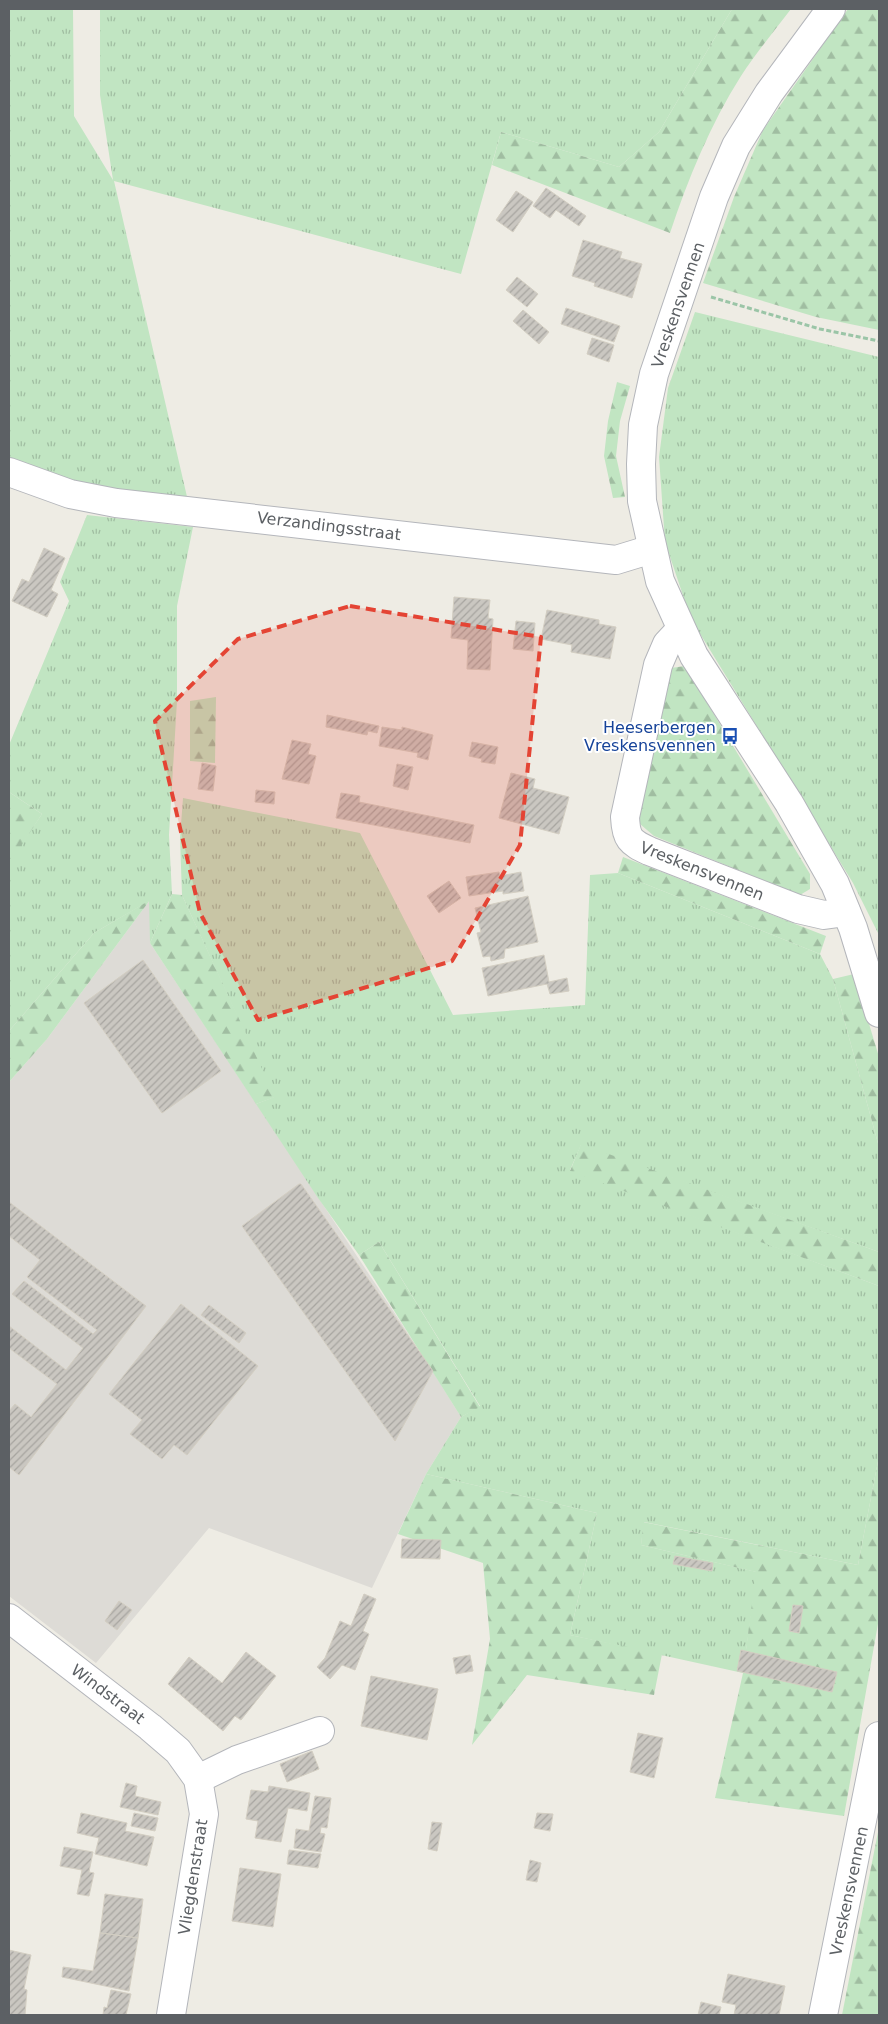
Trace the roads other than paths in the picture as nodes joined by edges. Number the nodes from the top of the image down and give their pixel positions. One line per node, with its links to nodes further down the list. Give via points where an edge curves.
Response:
1 (831, 9): 3 (street, Vreskensvennen, via 769,93 736,146 714,197 682,289 654,374 643,425 642,501)
2 (9, 472): 3 (street, Verzandingsstraat, via 70,494 116,503 616,560)
3 (652, 549): 4 (street, Vreskensvennen, via 660,580)
4 (681, 629): 5 (street, Vreskensvennen, via 694,656 789,803 835,884); 5 (street, Vreskensvennen, via 667,644 658,666 625,818 625,833 633,843 649,851 798,909 824,916)
5 (846, 912): 6 (street, Vreskensvennen)
6 (879, 1013)
7 (9, 1618): 10 (street, Windstraat, via 150,1727 178,1751)
8 (320, 1732): 10 (street, via 238,1760)
9 (879, 1736): 12 (street, Vreskensvennen)
10 (198, 1779): 11 (street, Vliegdenstraat, via 204,1814)
11 (171, 2015)
12 (823, 2015)

